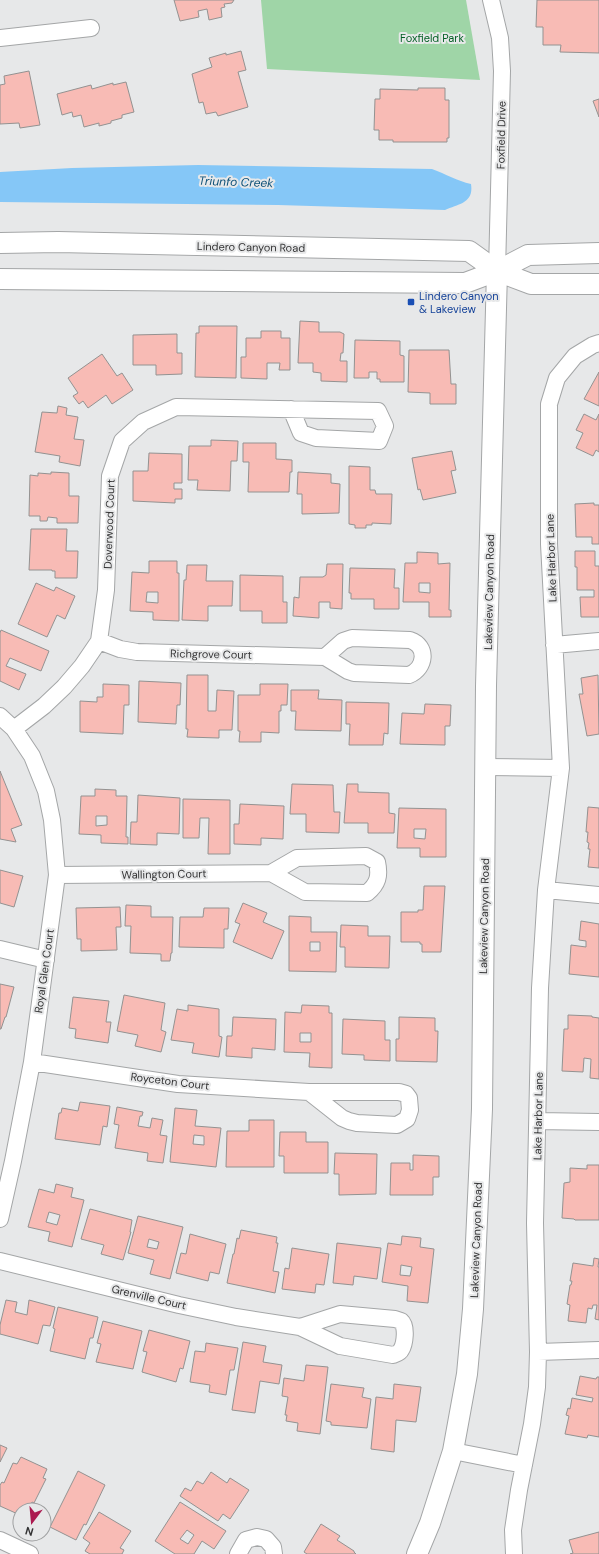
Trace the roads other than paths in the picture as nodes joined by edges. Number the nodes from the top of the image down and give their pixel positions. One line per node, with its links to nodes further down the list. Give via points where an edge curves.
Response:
1 (491, 0): 6 (street, Foxfield Drive, via 500,38 502,71)
2 (92, 28): 3 (street)
3 (0, 38)
4 (0, 244): 6 (street, Lindero Canyon Road, via 58,242 469,251)
5 (599, 253): 6 (street, via 528,255)
6 (497, 271): 7 (street, via 465,283); 8 (street, Lindero Canyon Road, via 531,284); 17 (street, Lakeview Canyon Road)
7 (0, 279)
8 (599, 284)
9 (599, 343): 13 (street, Lake Harbor Lane, via 575,356 558,378 549,404 549,544)
10 (291, 409): 10 (street, Doverwood Court, via 302,434 316,438 379,441 385,426 378,411); 11 (street, Doverwood Court, via 176,407 143,422 122,441 110,476 106,590)
11 (99, 641): 14 (street, Richgrove Court, via 137,652); 16 (street, Doverwood Court, via 64,687)
12 (599, 641): 13 (street)
13 (554, 645): 18 (street, Lake Harbor Lane)
14 (325, 657): 14 (street, Richgrove Court, via 354,673 409,675 416,672 422,664 422,650 416,642 410,640 352,638 343,641)
15 (0, 716): 16 (street, Royal Glen Court)
16 (14, 729): 20 (street, Royal Glen Court, via 32,756 46,791 52,820)
17 (485, 767): 18 (street); 35 (street, Lakeview Canyon Road, via 482,1109 474,1309)
18 (561, 768): 21 (street, Lake Harbor Lane)
19 (271, 873): 19 (street, Wallington Court, via 305,892 367,893 375,886 379,872 377,862 366,856 297,858); 20 (street, Wallington Court)
20 (56, 874): 24 (street, Royal Glen Court)
21 (546, 890): 22 (street); 27 (street, Lake Harbor Lane, via 540,988)
22 (599, 895)
23 (0, 949): 24 (street)
24 (46, 960): 25 (street, Royal Glen Court)
25 (32, 1062): 26 (street, Royceton Court, via 178,1084); 29 (street, Royal Glen Court)
26 (309, 1092): 26 (street, Royceton Court, via 342,1118 357,1124 397,1125 407,1119 410,1110 409,1098 399,1092)
27 (538, 1121): 28 (street); 34 (street, Lake Harbor Lane, via 535,1223)
28 (599, 1122)
29 (6, 1160): 30 (street, Royal Glen Court)
30 (0, 1219)
31 (0, 1261): 32 (street, Grenville Court, via 179,1305)
32 (300, 1327): 32 (street, Grenville Court, via 340,1346 393,1355 401,1350 405,1338 404,1325 394,1319 340,1314)
33 (599, 1350): 34 (street)
34 (538, 1352): 36 (street, Lake Harbor Lane, via 535,1402)
35 (453, 1451): 36 (street); 41 (street, Lakeview Canyon Road, via 430,1523)
36 (524, 1465): 42 (street, Lake Harbor Lane, via 513,1530)
37 (0, 1540): 38 (street)
38 (30, 1554)
39 (238, 1554): 40 (street, via 246,1540 257,1537 266,1538 273,1547)
40 (274, 1554)
41 (417, 1554)
42 (514, 1554)

